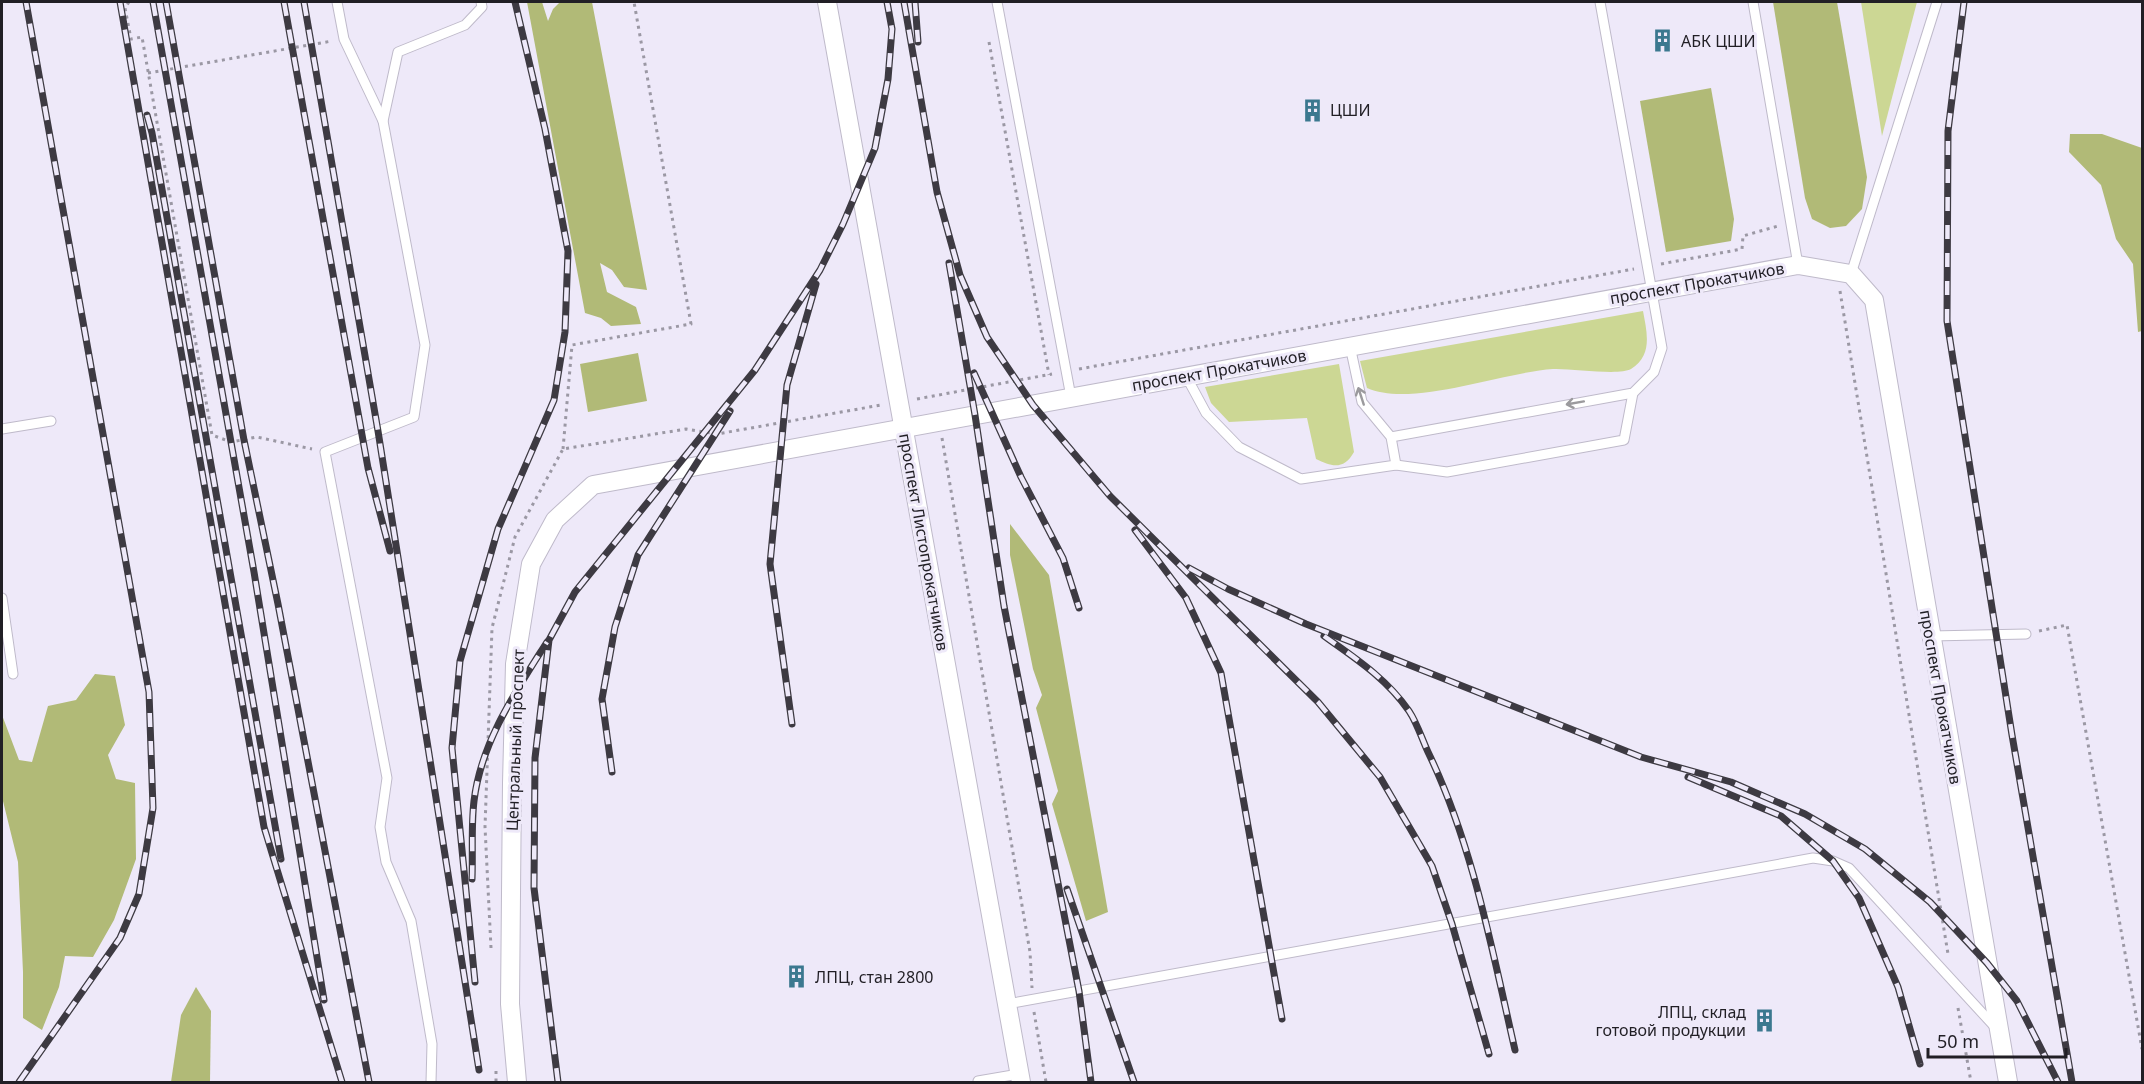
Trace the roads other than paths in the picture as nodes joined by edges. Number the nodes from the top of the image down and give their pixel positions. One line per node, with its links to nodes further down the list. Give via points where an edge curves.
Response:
1 (336, 2): 8 (lane, via 344,39)
2 (481, 2): 8 (lane, via 482,7 465,25 398,52)
3 (827, 2): 17 (street, проспект Листопрокатчиков)
4 (997, 2): 15 (lane)
5 (1600, 2): 11 (lane)
6 (1754, 2): 9 (lane)
7 (1937, 2): 10 (lane)
8 (383, 121): 29 (lane, via 425,345 414,417 325,452 387,778 380,827 386,862 411,921 432,1044)
9 (1798, 265): 10 (street, проспект Прокатчиков); 11 (street, проспект Прокатчиков)
10 (1844, 272): 23 (street, проспект Прокатчиков, via 1874,300)
11 (1653, 291): 12 (street, проспект Прокатчиков); 14 (lane, via 1662,348 1654,372)
12 (1350, 346): 13 (street, проспект Прокатчиков); 19 (lane, one-way to 12, via 1362,402)
13 (1186, 376): 15 (street, проспект Прокатчиков); 20 (lane, via 1206,413 1239,447 1301,479)
14 (1633, 393): 19 (lane, one-way to 19); 20 (lane, via 1624,440 1447,472)
15 (1071, 398): 17 (street, проспект Прокатчиков)
16 (51, 421): 18 (lane)
17 (904, 428): 25 (street, проспект Листопрокатчиков); 30 (street, Центральный проспект, via 593,485 555,520 531,564 515,664 510,1004)
18 (2, 429)
19 (1391, 437): 20 (lane)
20 (1396, 465)
21 (2, 598): 24 (lane)
22 (2026, 633): 23 (lane)
23 (1931, 636): 26 (street, проспект Прокатчиков)
24 (13, 674)
25 (1007, 1004): 26 (lane, via 1813,858 1850,868); 27 (street, проспект Листопрокатчиков)
26 (1998, 1031): 31 (street, проспект Прокатчиков)
27 (1020, 1078): 28 (lane)
28 (978, 1081)
29 (431, 1083)
30 (517, 1083)
31 (2008, 1083)

